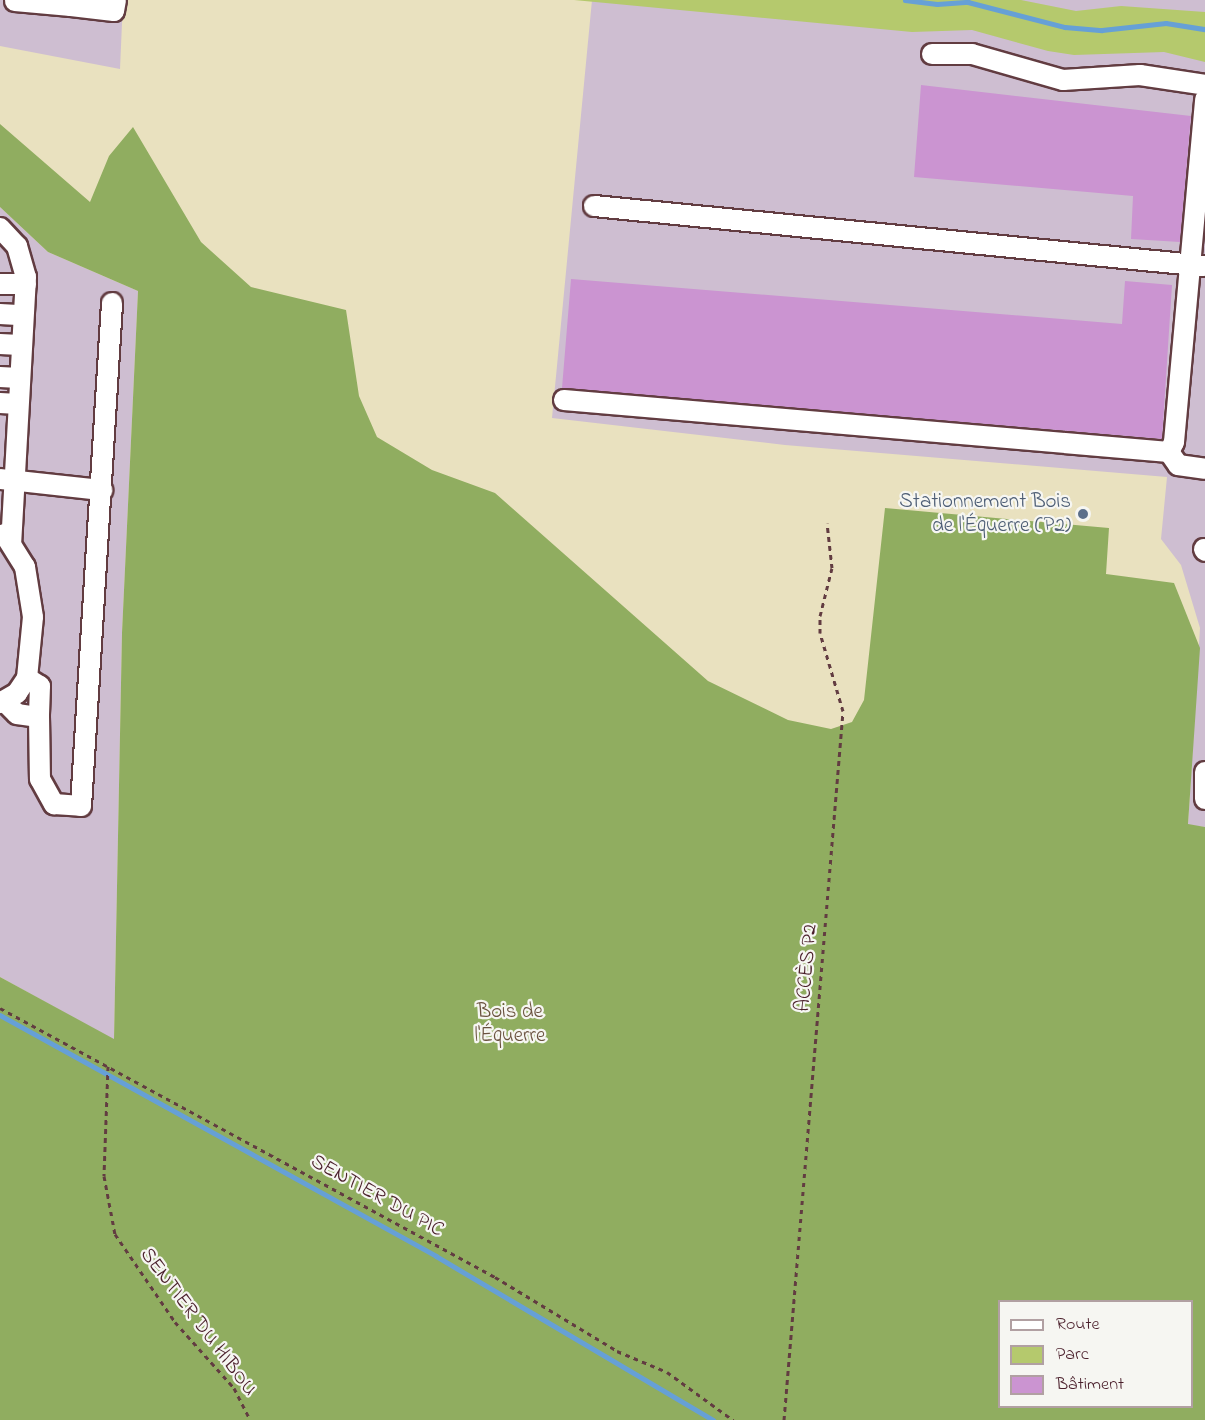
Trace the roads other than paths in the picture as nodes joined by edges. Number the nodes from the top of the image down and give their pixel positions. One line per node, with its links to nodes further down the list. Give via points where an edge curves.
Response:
1 (11, 0): 3 (lane)
2 (116, 0): 4 (lane, via 114,11)
3 (42, 2): 4 (lane)
4 (71, 3)
5 (932, 54): 6 (lane, via 984,56 1063,80 1140,75)
6 (1205, 85)
7 (1205, 99): 11 (lane)
8 (594, 206): 11 (lane)
9 (0, 228): 10 (lane)
10 (10, 252): 13 (lane)
11 (1197, 266): 23 (lane, via 1174,442)
12 (0, 284): 13 (lane)
13 (26, 284): 16 (lane)
14 (112, 303): 26 (lane)
15 (0, 314): 16 (lane)
16 (22, 315): 18 (lane)
17 (0, 344): 18 (lane)
18 (20, 345): 19 (lane)
19 (10, 378): 21 (lane)
20 (564, 400): 23 (lane)
21 (9, 404): 22 (lane)
22 (9, 431): 25 (lane)
23 (1169, 452): 24 (lane, via 1178,465)
24 (1205, 469)
25 (7, 481): 26 (lane); 27 (lane)
26 (102, 490): 30 (lane, via 81,806 54,804 40,779)
27 (6, 536): 28 (lane, via 25,567 32,592)
28 (27, 678): 29 (lane, via 17,693); 30 (lane, via 40,686)
29 (2, 702): 30 (lane, via 17,714)
30 (39, 717)
31 (1205, 772): 32 (lane)
32 (1205, 799)

